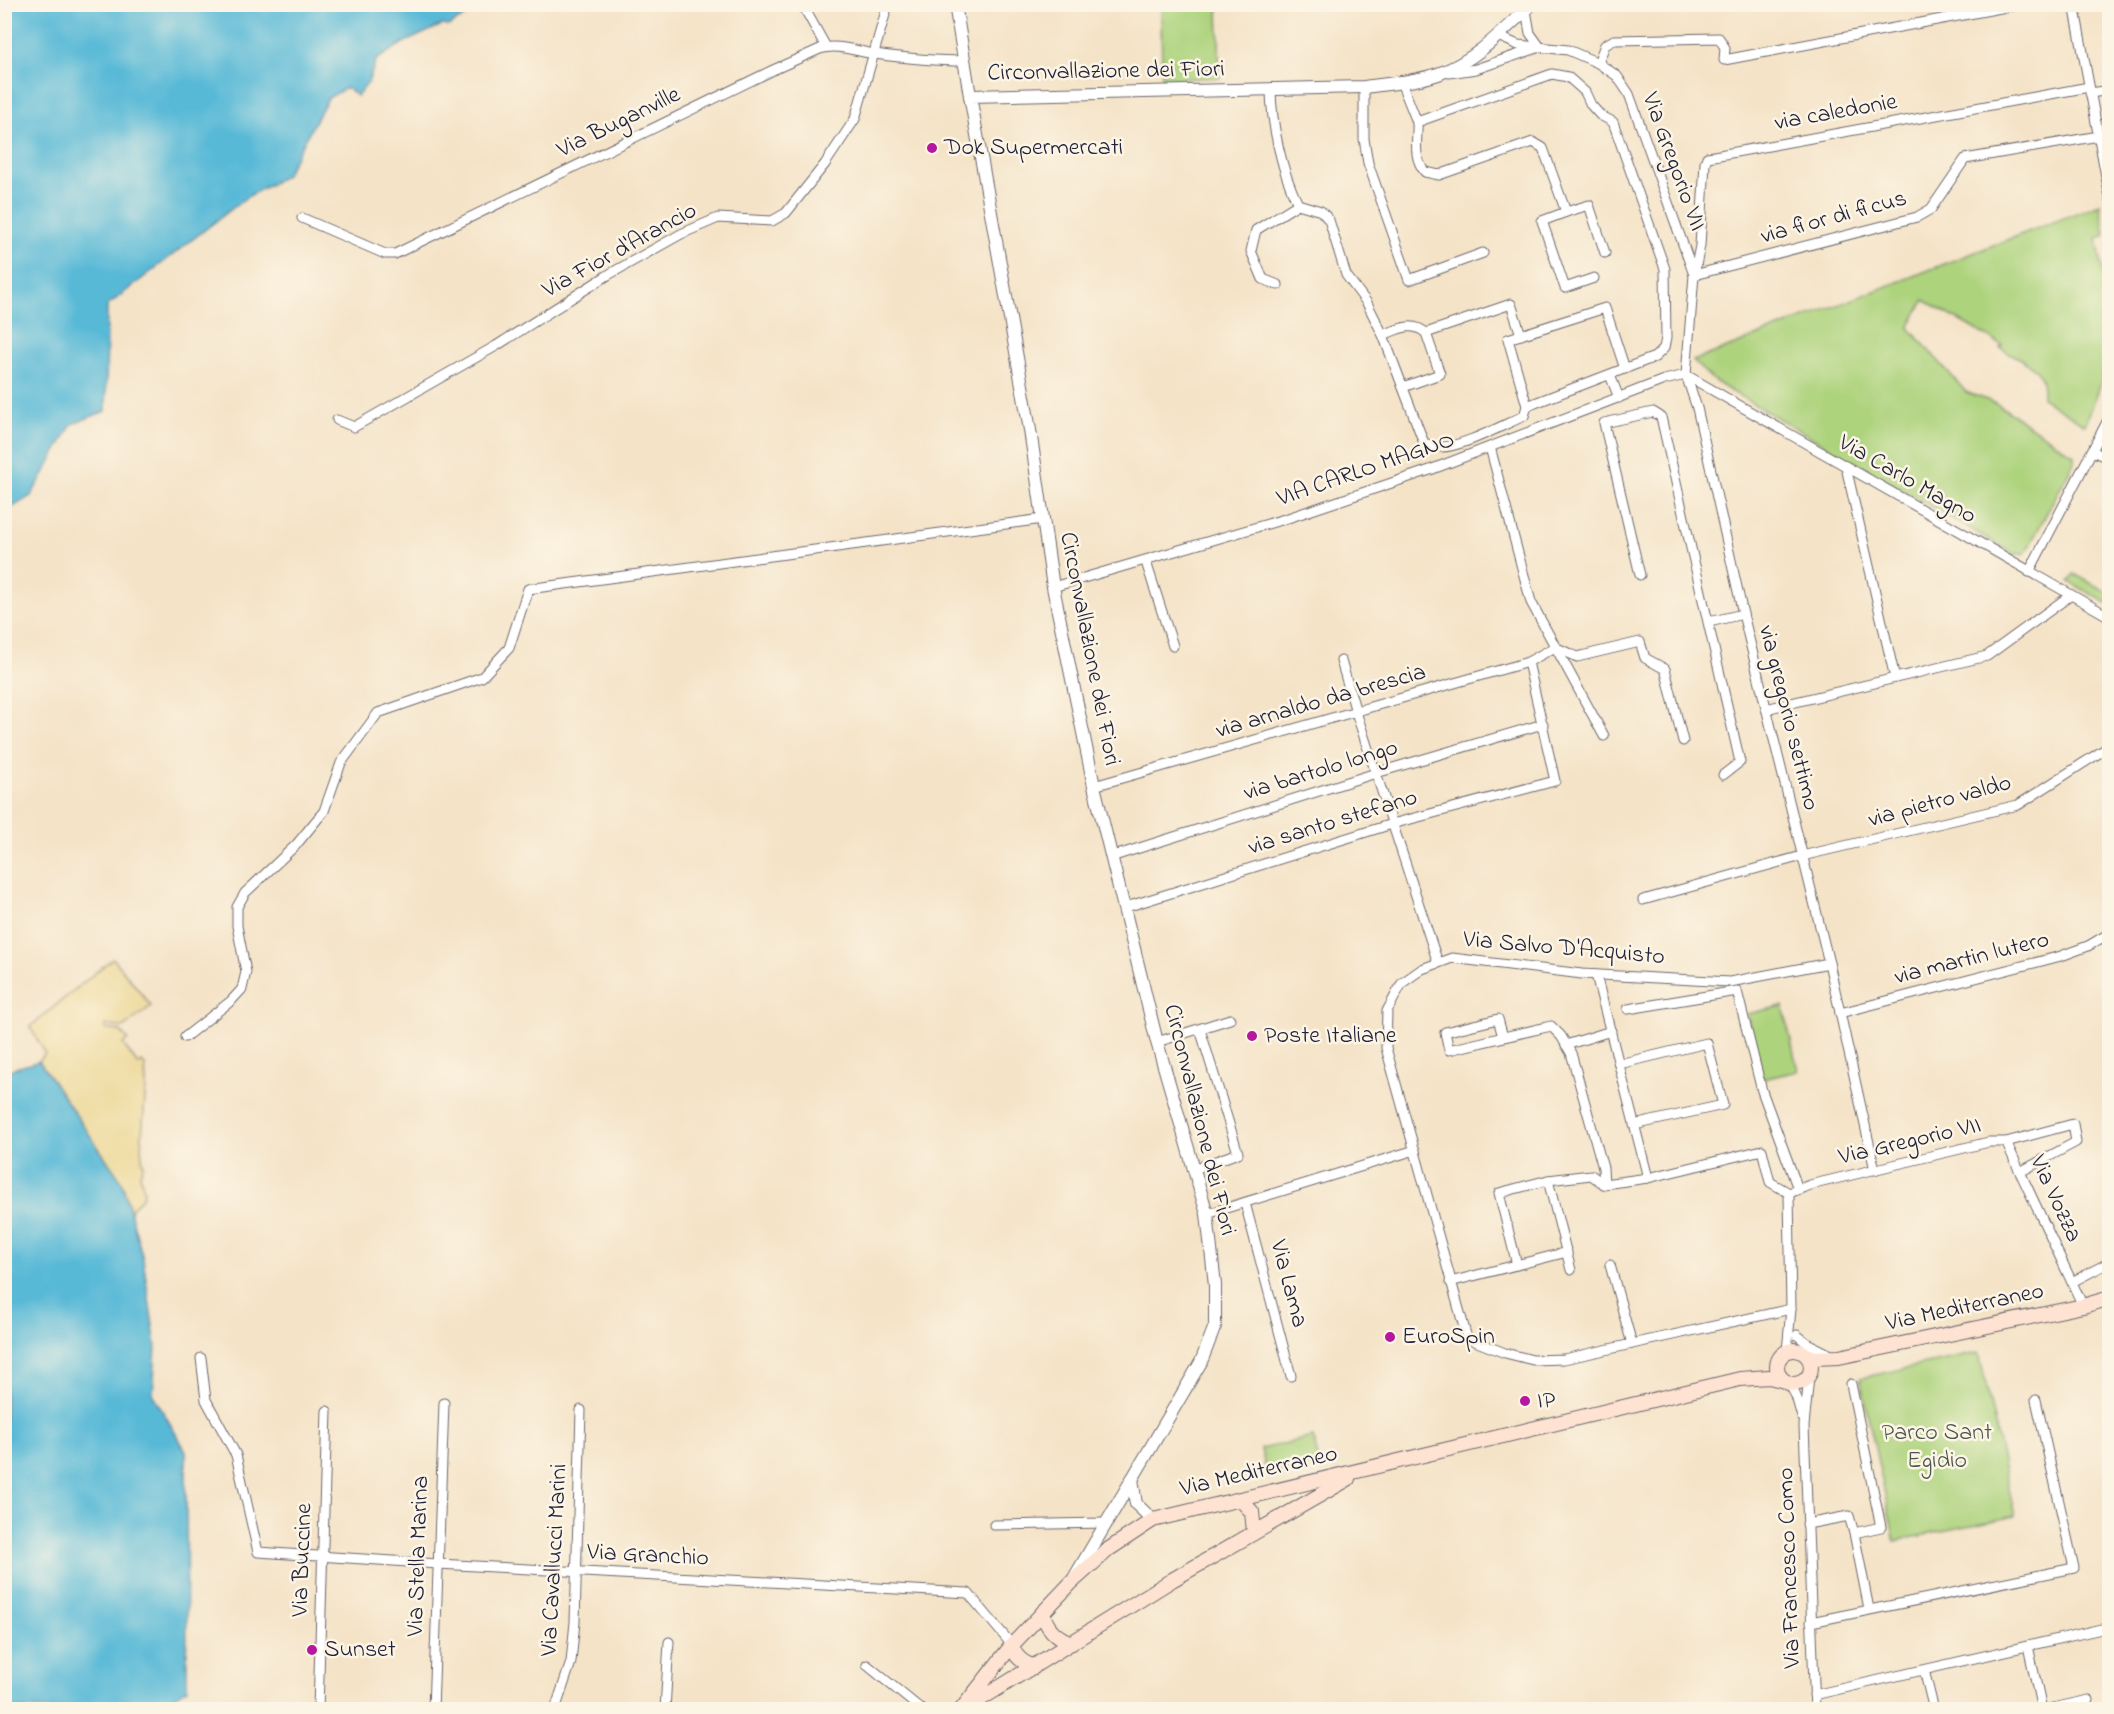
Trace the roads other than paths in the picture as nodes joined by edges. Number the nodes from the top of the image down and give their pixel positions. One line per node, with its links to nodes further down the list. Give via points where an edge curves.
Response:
1 (802, 4): 8 (street)
2 (888, 4): 10 (street, Via Fior d'Arancio)
3 (956, 4): 11 (street)
4 (2022, 4): 12 (street, via 1724,60 1723,43 1714,37 1614,40 1605,45)
5 (2074, 4): 17 (street)
6 (1529, 7): 7 (street, Circonvallazione dei Fiori); 9 (street, via 1530,33)
7 (1498, 36): 9 (street, Via Gregorio VII, via 1518,45); 13 (street, Circonvallazione dei Fiori, via 1469,59)
8 (826, 47): 10 (street, Via Buganville); 25 (street, Via Buganville, via 395,254 385,254)
9 (1540, 47): 12 (street, Via Gregorio VII, via 1568,50); 13 (street, Via Gregorio VII, via 1476,69)
10 (874, 54): 11 (street, Via Buganville); 42 (street, Via Fior d'Arancio, via 850,128 779,218 718,218 681,234 354,427)
11 (964, 61): 19 (street)
12 (1598, 63): 28 (street, Via Gregorio VII, via 1617,76 1629,94)
13 (1437, 74): 14 (street, Circonvallazione dei Fiori)
14 (1401, 82): 15 (street, Circonvallazione dei Fiori); 20 (street)
15 (1364, 87): 16 (street, Circonvallazione dei Fiori); 26 (street, via 1368,163 1409,280)
16 (1271, 88): 19 (street, Circonvallazione dei Fiori); 23 (street, via 1277,138)
17 (2090, 90): 18 (street); 21 (street); 28 (street, via caledonie, via 1707,157)
18 (2109, 90)
19 (970, 96): 50 (street, Circonvallazione dei Fiori)
20 (1417, 122): 24 (street, via 1415,149 1419,164 1425,172 1439,175 1533,142 1543,148); 34 (street, via 1552,74 1568,77 1585,92 1600,115 1613,122 1665,269 1664,348 1655,357)
21 (2099, 136): 22 (street); 28 (street, via fior di ficus, via 1965,159 1931,209 1917,217)
22 (2109, 198)
23 (1298, 204): 30 (street, via 1256,230 1251,251 1263,279); 32 (street, via 1321,211 1329,220 1346,275 1367,303)
24 (1566, 212): 27 (street, via 1589,205); 29 (street, via 1542,221 1565,288)
25 (302, 219)
26 (1483, 253)
27 (1605, 253)
28 (1694, 274): 36 (street, via gregorio settimo)
29 (1594, 278)
30 (1278, 285)
31 (1426, 333): 32 (street, via 1409,326); 33 (street, via 1511,304); 37 (street, via 1440,374)
32 (1383, 335): 37 (street)
33 (1521, 335): 34 (street, via 1605,308); 40 (street, via 1508,339)
34 (1625, 369): 35 (street)
35 (1610, 375): 38 (street); 40 (street)
36 (1686, 375): 38 (street, VIA CARLO MAGNO); 49 (street, Via Carlo Magno); 56 (street, via gregorio settimo, via 1697,408)
37 (1403, 387): 44 (street, via 1424,443 1450,447)
38 (1619, 398): 39 (street, VIA CARLO MAGNO)
39 (1598, 405): 43 (street); 45 (street, VIA CARLO MAGNO)
40 (1527, 406): 44 (street, via 1524,416)
41 (2109, 416): 46 (street)
42 (337, 420)
43 (1604, 423): 53 (street); 58 (street, via 1653,412 1660,417)
44 (1462, 442): 47 (street)
45 (1490, 447): 47 (street, VIA CARLO MAGNO); 60 (street, via 1531,602)
46 (2092, 451): 48 (street); 52 (street)
47 (1468, 455): 51 (street, VIA CARLO MAGNO, via 1288,518)
48 (2109, 459)
49 (1846, 467): 52 (street, Via Carlo Magno); 63 (street)
50 (1043, 519): 54 (street, Circonvallazione dei Fiori); 87 (street, via 528,589 509,648 482,677 378,713 341,763 324,811 296,845 245,893 237,907 246,972 242,988)
51 (1146, 562): 54 (street, VIA CARLO MAGNO); 59 (street)
52 (2029, 572): 55 (street, Via Carlo Magno)
53 (1640, 575)
54 (1053, 587): 72 (street, Circonvallazione dei Fiori)
55 (2071, 595): 57 (street, Via Carlo Magno); 63 (street, via 1987,656)
56 (1743, 614): 58 (street); 64 (street, via gregorio settimo)
57 (2109, 616)
58 (1709, 622): 71 (street, via 1740,762)
59 (1173, 646)
60 (1554, 647): 62 (street, via arnaldo da brescia); 67 (street); 68 (street, via 1576,657 1640,642 1645,658 1665,669)
61 (1341, 661): 65 (street)
62 (1528, 662): 65 (street, via arnaldo da brescia); 66 (street)
63 (1895, 678): 64 (street)
64 (1766, 709): 74 (street, via gregorio settimo)
65 (1356, 712): 70 (street); 72 (street, via arnaldo da brescia)
66 (1543, 724): 70 (street, via bartolo longo); 73 (street, via santo stefano, via 1556,781)
67 (1604, 736)
68 (1683, 741)
69 (2109, 746): 74 (street, via pietro valdo, via 2018,805)
70 (1376, 773): 73 (street); 75 (street, via bartolo longo)
71 (1723, 775)
72 (1094, 786): 75 (street, Circonvallazione dei Fiori)
73 (1392, 824): 77 (street, via santo stefano); 79 (street)
74 (1802, 856): 76 (street, via pietro valdo); 80 (street, via gregorio settimo)
75 (1110, 857): 77 (street, Circonvallazione dei Fiori)
76 (1642, 900)
77 (1123, 908): 89 (street, Circonvallazione dei Fiori)
78 (2109, 933): 83 (street, via martin lutero, via 2061,956)
79 (1438, 963): 81 (street, Via Salvo D'Acquisto, via 1452,958); 94 (street, Via Salvo D'Acquisto, via 1402,983 1387,1011 1386,1048)
80 (1829, 963): 81 (street, Via Salvo D'Acquisto, via 1730,982); 83 (street, via gregorio settimo)
81 (1596, 975): 86 (street)
82 (1628, 1009): 101 (street, via 1737,991 1762,1091)
83 (1840, 1012): 96 (street, via gregorio settimo)
84 (1230, 1019): 85 (street)
85 (1200, 1029): 89 (street); 95 (street, via 1238,1153)
86 (1611, 1031): 90 (street); 91 (street)
87 (185, 1036)
88 (1503, 1037): 88 (street, via 1449,1050 1445,1032 1498,1019); 90 (street, via 1551,1026)
89 (1157, 1042): 95 (street, Circonvallazione dei Fiori)
90 (1566, 1045): 100 (street, via 1600,1156)
91 (1619, 1064): 92 (street); 92 (street, via 1707,1043 1723,1106)
92 (1634, 1125): 98 (street)
93 (2006, 1142): 96 (street, Via Gregorio VII, via 1989,1142); 97 (street, Via Vozza); 97 (street, Via Gregorio VII, via 2073,1124 2076,1142)
94 (1415, 1150): 103 (street); 110 (street, Via Salvo D'Acquisto)
95 (1194, 1169): 104 (street, Circonvallazione dei Fiori)
96 (1875, 1170): 101 (street, Via Gregorio VII)
97 (2020, 1172): 111 (street, Via Vozza)
98 (1648, 1178): 100 (street); 102 (street, via 1762,1150 1770,1182)
99 (1548, 1180): 100 (street, via 1591,1175); 105 (street); 107 (street, via 1499,1193)
100 (1604, 1184)
101 (1798, 1189): 102 (street, Via Gregorio VII)
102 (1789, 1193): 114 (street)
103 (1245, 1203): 104 (street); 123 (street, Via Lama)
104 (1207, 1214): 133 (street, Circonvallazione dei Fiori, via 1215,1326 1201,1362)
105 (1567, 1252): 107 (street); 109 (street)
106 (2109, 1262): 111 (street)
107 (1517, 1264): 110 (street)
108 (1610, 1265): 116 (street)
109 (1571, 1270)
110 (1450, 1282): 116 (street, Via Salvo D'Acquisto, via 1467,1338 1505,1353 1533,1360 1564,1359)
111 (2072, 1282): 113 (street, Via Vozza)
112 (2107, 1298): 113 (main road, Via Mediterraneo)
113 (2083, 1306): 120 (main road, Via Mediterraneo)
114 (1791, 1309): 115 (street); 116 (street, Via Salvo D'Acquisto); 117 (street)
115 (1797, 1335): 118 (street); 120 (street)
116 (1632, 1344)
117 (1787, 1351): 118 (main road); 121 (main road)
118 (1805, 1354): 120 (main road, Via Mediterraneo); 122 (main road, via 1811,1363)
119 (201, 1358): 141 (street, Via Granchio, via 206,1400 236,1455 258,1552)
120 (1839, 1358): 122 (main road, Via Mediterraneo)
121 (1778, 1362): 124 (main road); 125 (main road, via 1779,1375)
122 (1810, 1374): 125 (main road, via 1802,1382); 131 (street, Via Francesco Como)
123 (1291, 1377)
124 (1740, 1380): 125 (main road, via 1769,1377); 132 (main road)
125 (1787, 1382): 131 (street, Via Francesco Como, via 1796,1396)
126 (1851, 1384): 140 (street, via 1881,1527)
127 (2037, 1400): 145 (street, via 2074,1568)
128 (444, 1403): 142 (street, Via Stella Marina)
129 (581, 1410): 143 (street, Via Cavallucci Marini)
130 (327, 1411): 141 (street, Via Buccine)
131 (1804, 1426): 137 (street, Via Francesco Como)
132 (1362, 1470): 134 (main road, Via Mediterraneo); 139 (main road, Via Mediterraneo)
133 (1132, 1479): 135 (street, via 1136,1504); 136 (street, Circonvallazione dei Fiori)
134 (1240, 1499): 135 (main road, Via Mediterraneo); 139 (main road, via 1252,1512)
135 (1153, 1520): 144 (main road, Via Mediterraneo, via 1109,1549)
136 (1106, 1523): 138 (street); 144 (street, Circonvallazione dei Fiori)
137 (1807, 1524): 140 (street, via 1850,1516); 147 (street, Via Francesco Como)
138 (994, 1525)
139 (1254, 1532): 150 (main road, Via Mediterraneo)
140 (1854, 1533): 145 (street)
141 (323, 1557): 142 (street, Via Granchio); 158 (street, Via Buccine)
142 (438, 1564): 143 (street, Via Granchio); 159 (street, Via Stella Marina)
143 (575, 1571): 151 (street, Via Granchio, via 968,1593); 160 (street, Via Cavallucci Marini, via 571,1662)
144 (1072, 1582): 146 (main road, Via Mediterraneo)
145 (1869, 1609): 147 (street)
146 (1042, 1612): 150 (main road, via 1050,1630); 151 (main road, Via Mediterraneo)
147 (1811, 1622): 156 (street, Via Francesco Como)
148 (2109, 1627): 152 (street)
149 (669, 1642): 161 (street)
150 (1072, 1643): 154 (main road, Via Mediterraneo)
151 (1012, 1645): 154 (main road, via 1019,1660); 163 (main road, Via Mediterraneo)
152 (2028, 1646): 155 (street); 166 (street)
153 (867, 1665): 162 (street)
154 (1034, 1667): 163 (main road, Via Mediterraneo)
155 (1924, 1670): 156 (street); 165 (street)
156 (1814, 1695): 164 (street, Via Francesco Como)
157 (2089, 1700): 166 (street)
158 (318, 1710)
159 (433, 1710)
160 (555, 1710)
161 (664, 1710)
162 (922, 1710)
163 (962, 1710)
164 (1815, 1710)
165 (1934, 1710)
166 (2043, 1710)

